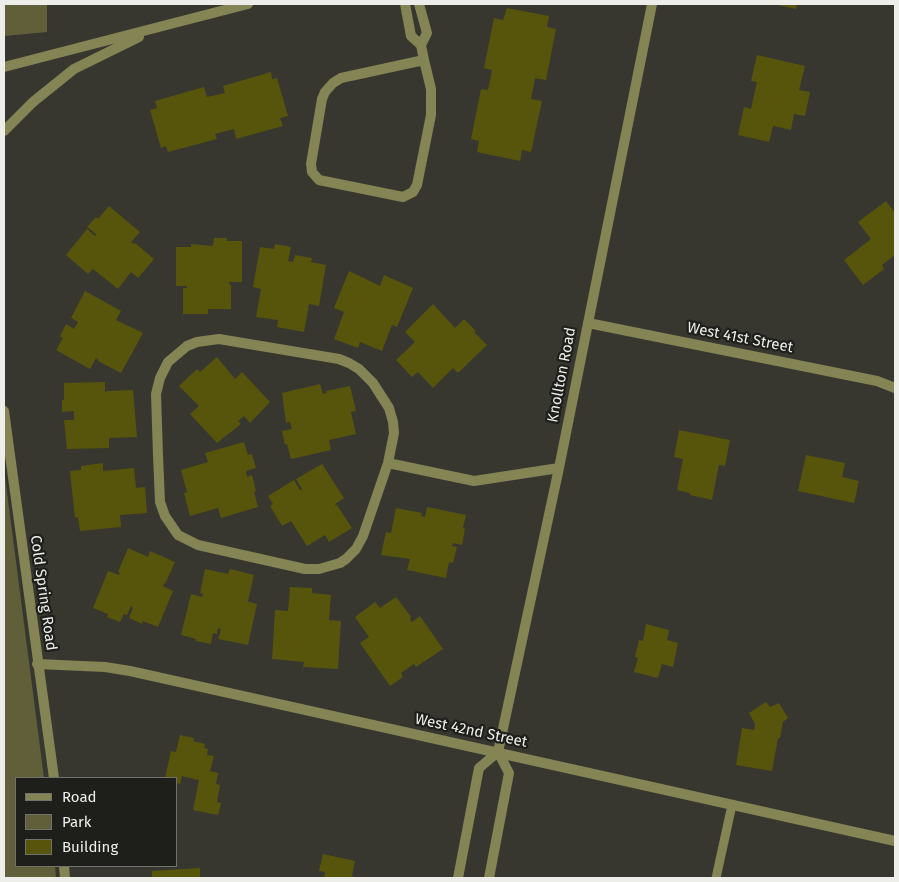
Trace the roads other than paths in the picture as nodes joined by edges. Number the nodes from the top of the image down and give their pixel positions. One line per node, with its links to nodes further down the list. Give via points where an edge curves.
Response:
1 (248, 4): 5 (street)
2 (405, 4): 6 (street, via 411,36)
3 (419, 4): 6 (street, via 427,33)
4 (652, 4): 10 (street, Knollton Road)
5 (158, 27): 8 (street); 9 (street, via 74,69)
6 (421, 45): 7 (street)
7 (424, 60): 7 (street, via 431,89 431,115 413,192 403,197 319,180 312,172 311,164 322,99 333,82)
8 (4, 67)
9 (4, 131)
10 (588, 323): 12 (street, West 41st Street); 16 (street, Knollton Road)
11 (895, 383): 12 (street, West 41st Street)
12 (884, 385): 13 (street, West 41st Street)
13 (895, 388)
14 (4, 411): 17 (street, Cold Spring Road)
15 (388, 463): 15 (street, via 363,536 346,560 334,566 320,570 305,569 198,545 178,535 160,502 156,394 162,372 171,359 187,346 219,339 339,360 359,369 373,383 389,408 394,439); 16 (street, via 474,481)
16 (559, 468): 18 (street, Knollton Road)
17 (38, 664): 18 (street, West 42nd Street, via 130,671); 19 (street, Cold Spring Road)
18 (498, 752): 20 (street, West 42nd Street); 22 (street, via 480,768); 23 (street, via 509,773)
19 (54, 777)
20 (732, 805): 21 (street, West 42nd Street); 24 (lane)
21 (895, 841)
22 (458, 878)
23 (489, 878)
24 (716, 878)

